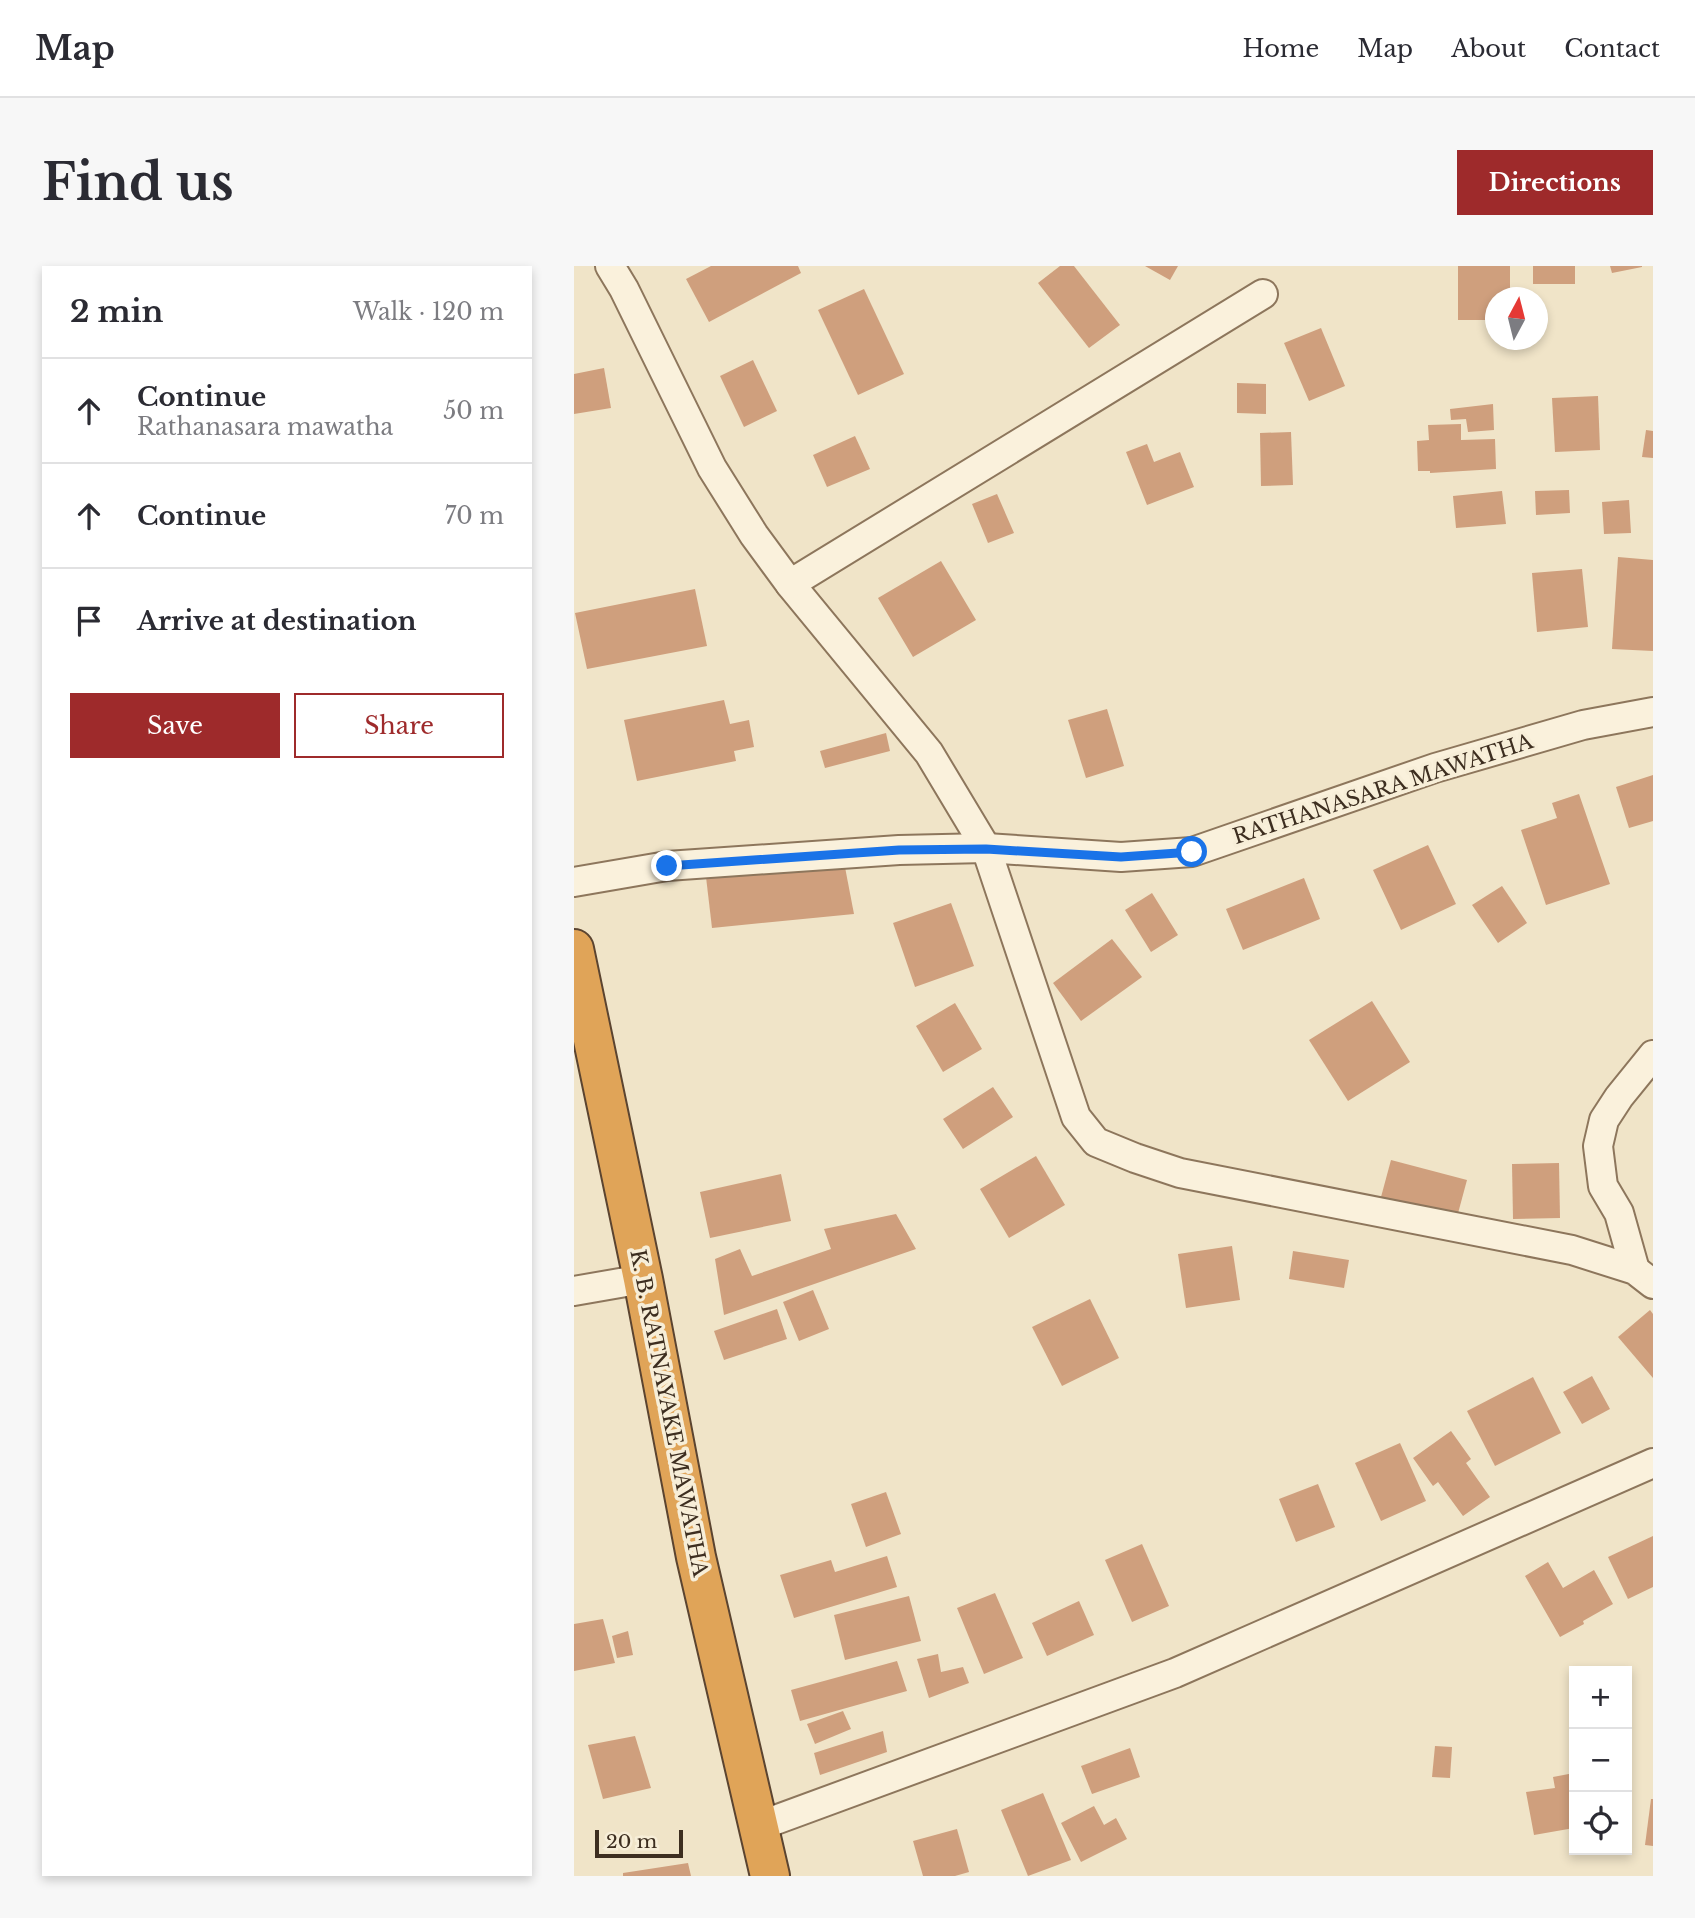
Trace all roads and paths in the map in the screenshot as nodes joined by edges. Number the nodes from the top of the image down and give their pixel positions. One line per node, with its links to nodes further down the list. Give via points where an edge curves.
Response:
1 (610, 266): 3 (street, via 712,468)
2 (1263, 294): 3 (street)
3 (790, 584): 5 (street, via 929,754)
4 (1653, 712): 5 (street, RATHANASARA MAWATHA, via 1583,725 1435,768 1192,852 1121,857)
5 (986, 849): 6 (street, RATHANASARA MAWATHA, via 899,850 667,866); 9 (street, via 1076,1116 1096,1142 1180,1172 1573,1250)
6 (574, 882)
7 (574, 949): 10 (highway, K. B. RATNAYAKE MAWATHA)
8 (1653, 1055): 9 (street, via 1604,1121 1598,1146 1603,1186)
9 (1644, 1277)
10 (643, 1279): 11 (street); 13 (highway, K. B. RATNAYAKE MAWATHA, via 696,1557)
11 (574, 1291)
12 (1653, 1463): 13 (street, via 1175,1673)
13 (759, 1826): 14 (highway, K. B. RATNAYAKE MAWATHA)
14 (770, 1876)

